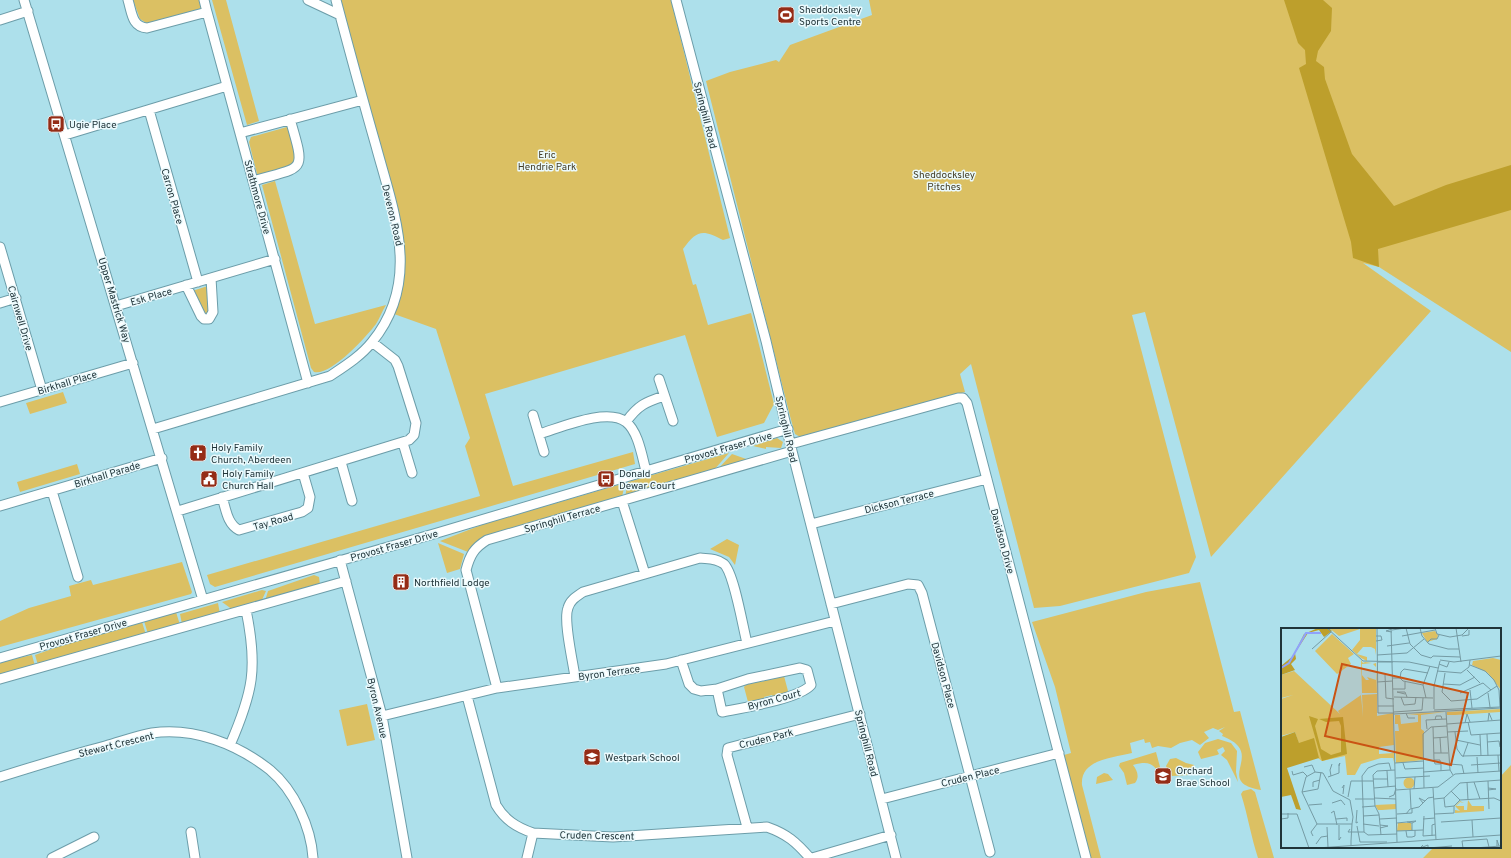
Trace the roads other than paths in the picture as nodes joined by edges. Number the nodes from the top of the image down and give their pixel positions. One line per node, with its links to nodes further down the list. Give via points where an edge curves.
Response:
1 (24, 0): 7 (street, Upper Mastrick Way)
2 (128, 0): 8 (street, via 135,22 140,27 147,28)
3 (204, 0): 8 (street, Strathmore Drive)
4 (308, 0): 9 (street)
5 (336, 0): 9 (street, Deveron Road)
6 (676, 0): 37 (street, Springhill Road)
7 (28, 12): 10 (street); 16 (street, Upper Mastrick Way)
8 (207, 12): 11 (street, Strathmore Drive)
9 (340, 15): 12 (street, Deveron Road)
10 (0, 20)
11 (227, 86): 13 (street); 15 (street, Strathmore Drive)
12 (363, 100): 14 (street); 26 (street, Deveron Road, via 397,222 401,269 395,300 385,323)
13 (149, 110): 16 (street); 21 (street, Carron Place)
14 (290, 119): 15 (street); 17 (street, via 300,161 290,170)
15 (240, 133): 17 (street, Strathmore Drive)
16 (65, 135): 25 (street, Upper Mastrick Way)
17 (253, 181): 19 (street, Strathmore Drive)
18 (0, 247): 23 (street, Cairnwell Drive)
19 (275, 259): 20 (street, Esk Place); 29 (street, Strathmore Drive)
20 (211, 278): 21 (street, Esk Place); 22 (street, via 213,312 209,319 201,316)
21 (198, 282): 22 (street, Esk Place)
22 (186, 285): 25 (street, Esk Place)
23 (16, 298): 24 (street); 30 (street, Cairnwell Drive)
24 (0, 303)
25 (116, 306): 27 (street, Upper Mastrick Way)
26 (372, 342): 29 (street, Deveron Road, via 353,360 330,376); 39 (street, via 395,360 416,423 414,434 410,440)
27 (133, 362): 30 (street, Birkhall Place); 36 (street, Upper Mastrick Way)
28 (659, 379): 31 (street)
29 (308, 383): 36 (street, Deveron Road)
30 (42, 390): 32 (street, Birkhall Place)
31 (664, 396): 34 (street); 35 (street, via 644,402)
32 (0, 402)
33 (533, 415): 38 (street)
34 (673, 421)
35 (626, 422): 38 (street, via 615,417 602,416); 44 (street, via 634,434)
36 (153, 429): 42 (street, Upper Mastrick Way)
37 (788, 429): 40 (street, Springhill Road); 44 (street, Provost Fraser Drive)
38 (539, 434): 41 (street)
39 (403, 443): 43 (street); 46 (street)
40 (791, 448): 47 (street, Davidson Drive, via 964,398); 51 (street, Springhill Terrace); 54 (street, Springhill Road)
41 (544, 452)
42 (162, 458): 48 (street, Birkhall Parade); 53 (street, Upper Mastrick Way)
43 (341, 462): 45 (street); 50 (street)
44 (646, 470): 55 (street, Provost Fraser Drive)
45 (303, 473): 49 (street); 49 (street, Tay Road, via 310,503 302,512 288,517 239,530 230,522)
46 (412, 473)
47 (987, 479): 54 (street, Dickson Terrace); 74 (street, Davidson Drive)
48 (52, 491): 52 (street, Birkhall Parade); 57 (street)
49 (222, 497): 53 (street)
50 (352, 501)
51 (622, 501): 56 (street); 68 (street, Springhill Terrace, via 487,540 477,546 470,555 467,575)
52 (0, 506)
53 (178, 511): 59 (street, Upper Mastrick Way)
54 (811, 524): 60 (street, Springhill Road)
55 (340, 560): 58 (street, Byron Avenue); 59 (street, Provost Fraser Drive)
56 (645, 574): 63 (street, via 700,558 715,559 725,565 731,577); 66 (street, via 583,592 574,599 568,608 566,618)
57 (78, 577)
58 (346, 581): 61 (street, Provost Fraser Drive); 72 (street, Byron Avenue)
59 (203, 600): 64 (street, Provost Fraser Drive)
60 (831, 604): 62 (street, Springhill Road); 75 (street, Davidson Place, via 908,584 918,585)
61 (246, 610): 67 (street, Provost Fraser Drive); 73 (street, via 253,647 252,678 245,710)
62 (835, 621): 63 (street, Byron Terrace); 71 (street, Springhill Road)
63 (747, 643): 65 (street, Byron Terrace)
64 (0, 658)
65 (681, 660): 66 (street, Byron Terrace); 69 (street, Byron Court, via 686,678 694,689)
66 (575, 677): 68 (street, Byron Terrace)
67 (0, 679)
68 (497, 688): 70 (street, Byron Terrace)
69 (716, 689): 69 (street, Byron Court, via 800,668 807,670 811,685 806,690 785,698 722,712)
70 (467, 696): 72 (street, Byron Terrace); 80 (street, Cruden Crescent, via 496,805 512,824)
71 (860, 714): 77 (street, Springhill Road); 78 (street, Cruden Park, via 728,748 727,755)
72 (382, 716): 87 (street, Byron Avenue)
73 (230, 745): 76 (street, Stewart Crescent, via 209,737 186,733 151,733); 86 (street, Stewart Crescent, via 256,759 289,791 308,829)
74 (1059, 753): 75 (street, Cruden Place); 91 (street, Davidson Drive)
75 (970, 776): 77 (street, Cruden Place); 83 (street, Davidson Place)
76 (0, 777)
77 (882, 799): 81 (street, Springhill Road)
78 (747, 827): 80 (street, Cruden Crescent, via 613,837); 89 (street, Cruden Crescent, via 767,827 785,834)
79 (191, 832): 85 (street)
80 (533, 833): 88 (street)
81 (890, 835): 89 (street, Cruden Crescent); 90 (street, Springhill Road)
82 (94, 837): 84 (street)
83 (990, 852)
84 (52, 858)
85 (195, 858)
86 (313, 858)
87 (407, 858)
88 (527, 858)
89 (811, 858)
90 (896, 858)
91 (1086, 858)

